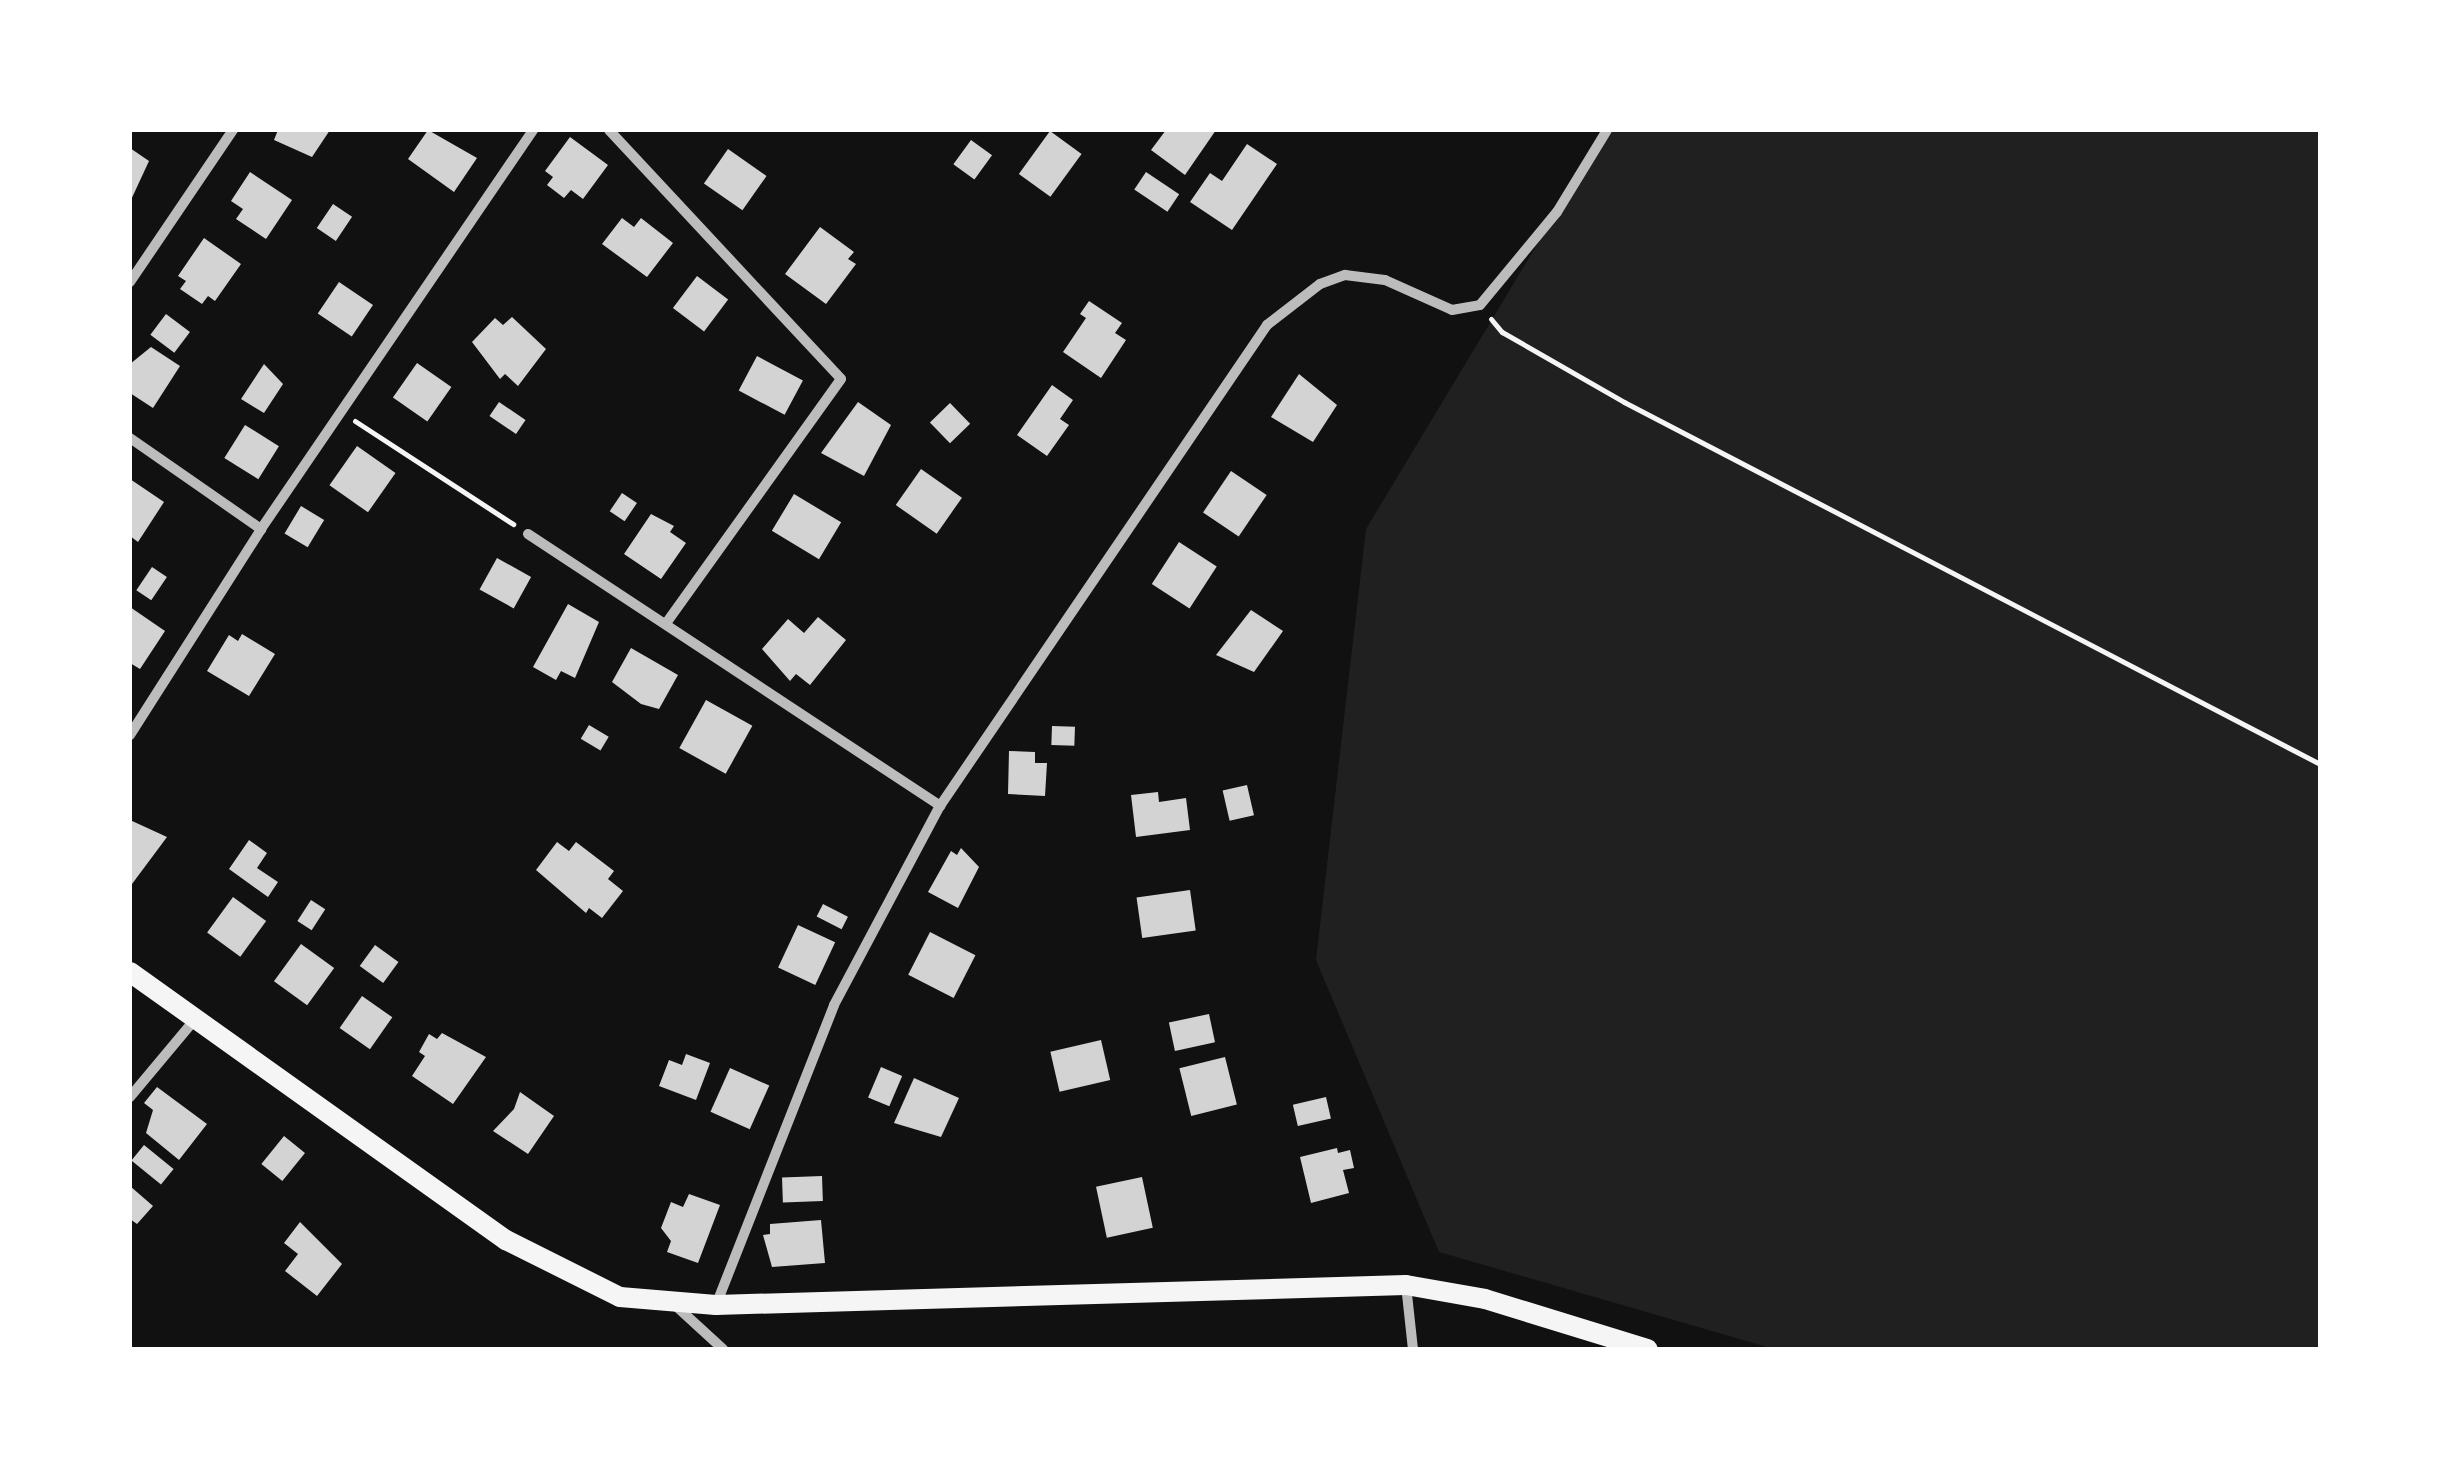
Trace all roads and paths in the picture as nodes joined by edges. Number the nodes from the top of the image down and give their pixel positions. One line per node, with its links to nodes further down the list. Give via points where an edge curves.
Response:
1 (233, 130): 5 (street)
2 (533, 130): 7 (street)
3 (609, 130): 11 (street, via 840,379)
4 (1607, 130): 6 (street, via 1557,212)
5 (130, 282)
6 (1480, 305): 13 (path, via 1502,332 1624,402); 14 (street, via 1452,310 1385,280 1345,275 1320,284 1267,324)
7 (340, 412): 9 (street); 10 (path)
8 (130, 438): 9 (street)
9 (260, 528): 12 (street)
10 (528, 534): 11 (street)
11 (666, 623): 14 (street)
12 (130, 735)
13 (2320, 764)
14 (940, 806): 20 (street, via 834,1004)
15 (130, 972): 16 (main road)
16 (196, 1018): 17 (street); 19 (main road, via 506,1240 620,1297)
17 (130, 1097)
18 (1406, 1285): 20 (main road); 22 (street); 23 (main road, via 1485,1299)
19 (672, 1302): 20 (main road); 21 (street)
20 (716, 1305)
21 (723, 1349)
22 (1412, 1349)
23 (1648, 1349)

